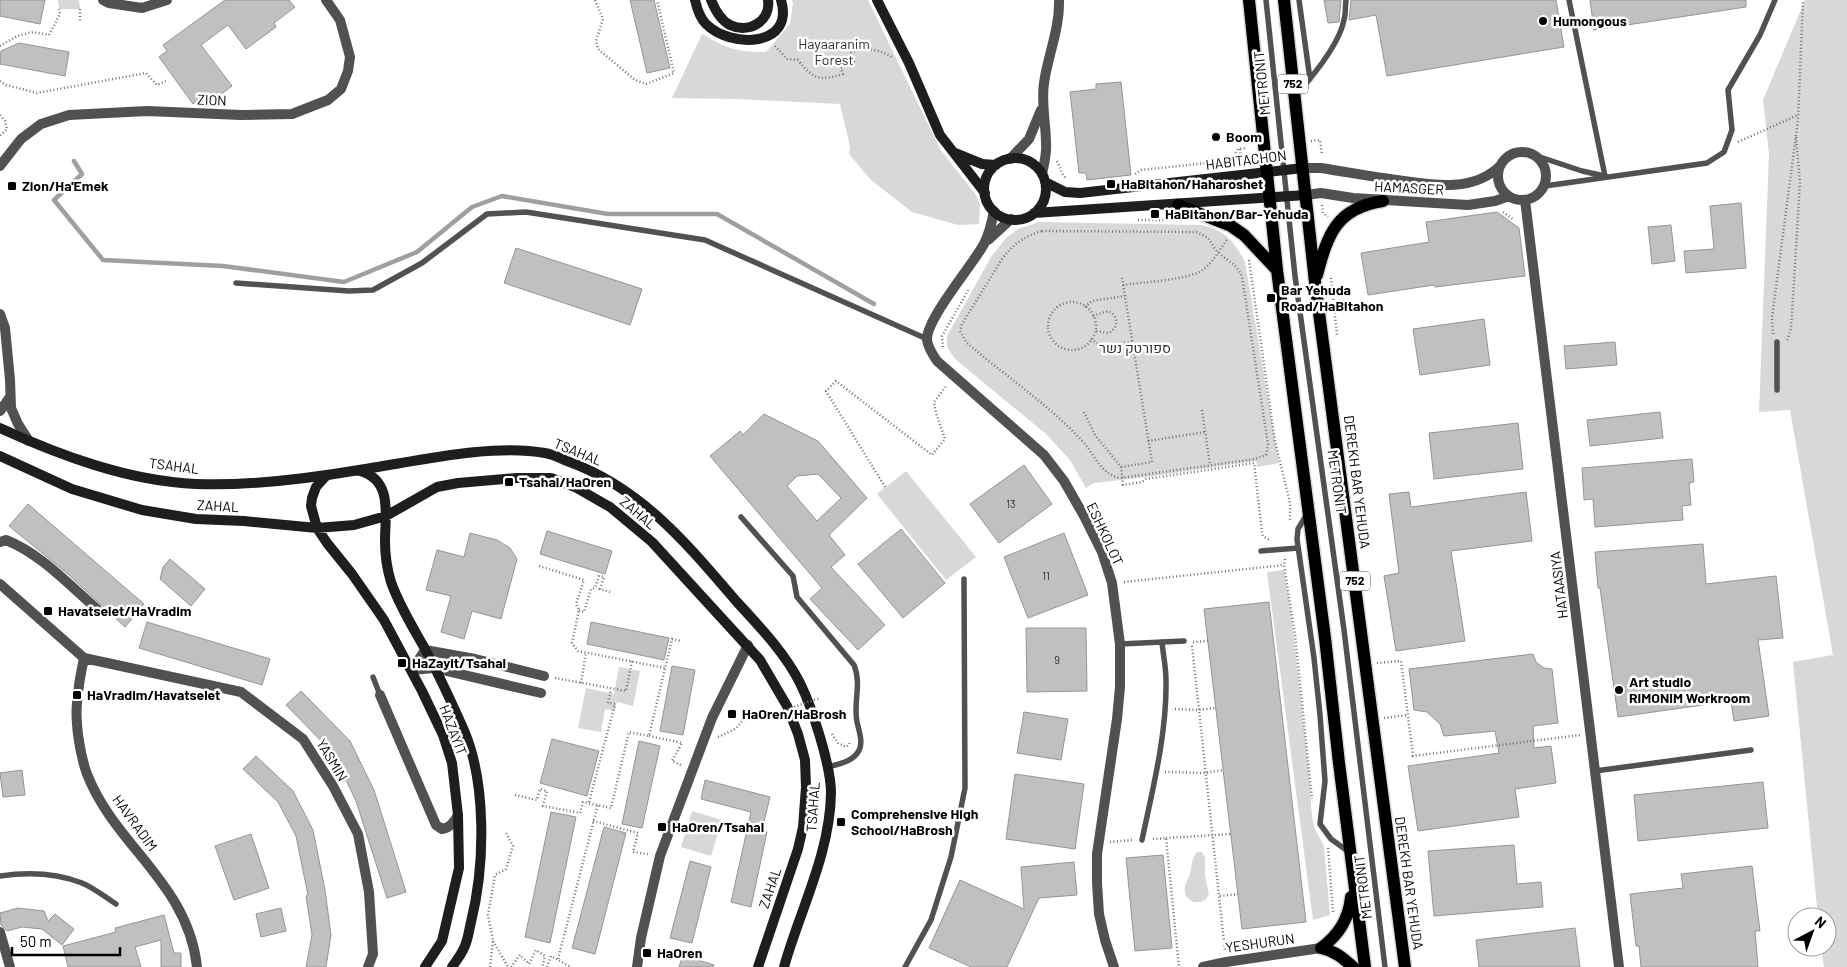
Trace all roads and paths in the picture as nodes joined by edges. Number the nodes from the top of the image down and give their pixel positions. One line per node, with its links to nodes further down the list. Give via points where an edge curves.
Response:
1 (103, 0): 2 (street, via 142,8)
2 (168, 0)
3 (326, 0): 46 (street, ZION, via 340,20 350,57 340,88 328,100 292,114 147,111 69,115 41,124 21,139)
4 (595, 0): 5 (path, via 603,19 596,41 598,49 635,80 646,84 674,73)
5 (657, 0)
6 (695, 0): 23 (main road, via 706,24 722,35 743,41)
7 (711, 0): 8 (main road, via 721,18 740,28 757,25 766,13)
8 (768, 0)
9 (781, 0): 23 (main road, via 781,23)
10 (878, 0): 25 (main road)
11 (1059, 0): 30 (street, via 1060,16 1048,58)
12 (1249, 0): 50 (main road, 752)
13 (1266, 0): 49 (lane, METRONIT)
14 (1284, 0): 29 (main road, DEREKH BAR YEHUDA / 752)
15 (1299, 0): 26 (lane)
16 (1346, 0): 26 (lane, via 1344,21 1336,41)
17 (1569, 0): 51 (lane)
18 (1775, 0): 40 (lane, via 1760,35 1728,90 1732,130)
19 (1803, 0): 32 (path)
20 (59, 9): 24 (path, via 60,14 49,35 33,32 17,36)
21 (80, 9): 22 (path)
22 (80, 21)
23 (766, 36): 25 (path, via 787,59 798,60 816,77 826,79 843,74 841,68 854,62 850,53 859,49 885,53 902,66)
24 (0, 46)
25 (909, 63): 39 (main road, via 940,134)
26 (1310, 79): 29 (lane)
27 (0, 81): 28 (path, via 37,93 146,73 157,85)
28 (166, 81)
29 (1295, 97): 48 (main road, DEREKH BAR YEHUDA / 752)
30 (1042, 106): 36 (street); 43 (street, via 1029,139)
31 (0, 115): 33 (path, via 7,129)
32 (1798, 115): 34 (path); 40 (path, via 1743,139)
33 (0, 136)
34 (1796, 136): 95 (path, via 1772,318 1773,339); 95 (path, via 1800,183 1790,329 1787,340)
35 (1311, 141): 41 (path, via 1320,140)
36 (1047, 146): 53 (street); 54 (path, via 1056,156 1063,175)
37 (1246, 148): 38 (path)
38 (1240, 149): 44 (path); 52 (path, via 1226,161 1141,170)
39 (954, 152): 45 (main road, via 982,164); 56 (main road)
40 (1724, 152): 51 (lane, via 1707,163)
41 (1322, 154)
42 (1537, 156): 47 (street, HAMASGER, via 1514,152); 51 (lane); 55 (street, via 1546,169)
43 (1010, 159): 45 (main road); 53 (main road, via 1032,163)
44 (1241, 161)
45 (996, 165): 56 (main road, via 987,178)
46 (0, 166)
47 (1500, 166): 48 (street, HAMASGER, via 1487,177 1461,185 1440,186); 59 (street, via 1499,184)
48 (1303, 168): 49 (main road, HABITACHON); 58 (main road, DEREKH BAR YEHUDA / 752)
49 (1284, 169): 50 (main road, HABITACHON); 60 (lane, METRONIT)
50 (1266, 171): 53 (main road, HABITACHON, via 1080,193 1066,192); 61 (main road, 752)
51 (1605, 176): 55 (lane)
52 (1132, 177)
53 (1044, 178): 67 (main road, via 1044,199)
54 (1070, 180)
55 (1545, 186): 63 (street, via 1534,198)
56 (985, 193): 66 (main road)
57 (1321, 193): 58 (street, HAMASGER); 62 (street, HAMASGER); 70 (path, via 1323,213)
58 (1306, 195): 60 (main road); 82 (main road, DEREKH BAR YEHUDA / 752)
59 (1509, 196): 62 (street, HAMASGER, via 1468,205); 63 (street, HAMASGER)
60 (1288, 197): 61 (main road); 218 (lane, METRONIT, via 1295,276 1346,640)
61 (1269, 198): 64 (main road); 79 (main road, 752)
62 (1383, 200): 82 (main road, via 1357,208 1338,224 1326,244)
63 (1526, 200): 161 (street, HATAASIYA)
64 (1178, 205): 67 (main road); 79 (main road, via 1231,226)
65 (1500, 210): 74 (path)
66 (994, 211): 69 (main road); 76 (street)
67 (1034, 213): 69 (main road)
68 (1258, 213): 73 (path, via 1246,214)
69 (1011, 219): 76 (street)
70 (1332, 219)
71 (1131, 220): 72 (path)
72 (1178, 220)
73 (1239, 223)
74 (1518, 225)
75 (1231, 235): 77 (path)
76 (984, 244): 91 (street, via 936,316)
77 (1218, 252): 84 (path, via 1197,273); 108 (path, via 1236,266 1242,277 1268,450 1261,458); 112 (path, via 1212,242 1196,232 1042,231 1030,234 1010,249 962,324 960,331 967,343 1062,422 1084,443 1109,475)
78 (1247, 256): 121 (path, via 1251,265 1275,441 1290,503)
79 (1277, 270): 114 (main road, 752)
80 (1331, 277): 93 (path)
81 (1122, 278): 84 (path)
82 (1315, 282): 142 (main road, DEREKH BAR YEHUDA / 752)
83 (236, 283): 91 (lane, via 373,290 422,263 487,214 526,212 705,240)
84 (1123, 285): 86 (path)
85 (970, 288): 96 (path, via 942,336)
86 (1125, 296): 87 (path, via 1092,301); 94 (path)
87 (1085, 307): 89 (path); 92 (path, via 1075,302 1053,310 1049,317 1049,333 1052,340 1065,349 1080,348)
88 (0, 314): 99 (street, via 6,328)
89 (1093, 316): 90 (path); 90 (path, via 1108,311 1117,322 1109,333)
90 (1095, 331): 92 (path)
91 (927, 339): 97 (street, ESHKOLOT, via 937,361)
92 (1091, 340): 94 (path, via 1100,345)
93 (1338, 341)
94 (1132, 342): 106 (path)
95 (1777, 342): 98 (lane)
96 (946, 354)
97 (954, 376): 113 (path, via 934,402 946,438 932,455 836,380 826,392); 135 (street, ESHKOLOT, via 1044,455 1064,481 1102,552 1112,583)
98 (1777, 390)
99 (10, 397): 101 (street); 105 (street, via 14,416)
100 (1202, 410): 104 (path)
101 (0, 412)
102 (1084, 412): 109 (path, via 1094,435)
103 (0, 428): 105 (main road, TSAHAL)
104 (1205, 432): 106 (path); 108 (path)
105 (29, 441): 111 (main road, TSAHAL, via 85,462 178,482 255,482)
106 (1148, 441): 109 (path, via 1152,462)
107 (0, 456): 117 (main road, ZAHAL, via 72,489 142,510 196,519)
108 (1210, 465): 112 (path)
109 (1121, 467): 112 (path)
110 (359, 470): 111 (main road, TSAHAL); 115 (main road, via 373,477 381,487); 166 (main road, TSAHAL, via 508,450 546,453 588,468 630,494 656,513 691,549 783,657 799,682)
111 (326, 476): 117 (main road, via 316,487 312,498)
112 (1123, 477): 118 (path, via 1123,485 1254,463 1262,532 1266,539)
113 (886, 487)
114 (1308, 512): 120 (lane, via 1298,530); 185 (main road, 752)
115 (386, 516): 117 (main road, ZAHAL, via 354,525); 136 (main road, ZAHAL, via 438,486 551,478 575,487 626,520 673,564); 137 (main road, HAZAYIT, via 387,567 391,581)
116 (741, 517): 166 (lane, via 793,576 797,597 854,665 858,675 856,719 859,752 851,760)
117 (317, 528): 145 (main road, HAZAYIT, via 384,620)
118 (1271, 540)
119 (0, 542): 129 (street, via 6,540 21,546 37,557)
120 (1298, 548): 121 (lane); 185 (lane, via 1320,715 1325,781 1320,824 1331,839)
121 (1287, 549): 122 (lane); 124 (path)
122 (1261, 551)
123 (539, 566): 130 (path, via 584,580 576,604)
124 (1284, 566): 126 (path); 175 (path, via 1295,635)
125 (964, 578): 212 (lane, via 965,788 951,857 931,920)
126 (1122, 582)
127 (0, 584): 139 (street)
128 (610, 592): 130 (path, via 600,589 604,577 599,576 584,612)
129 (96, 609)
130 (579, 610): 138 (path, via 572,643 578,650)
131 (681, 641): 144 (path, via 672,639)
132 (1184, 641): 134 (lane)
133 (1208, 641): 157 (path, via 1192,642)
134 (1162, 642): 135 (lane); 154 (lane, via 1166,678)
135 (1120, 644): 184 (street, ESHKOLOT, via 1117,718)
136 (748, 646): 164 (street); 210 (main road, ZAHAL, via 787,706 805,760 806,778 798,850)
137 (425, 650): 143 (main road, HAZAYIT); 145 (street); 147 (street)
138 (586, 652): 140 (path); 149 (path)
139 (84, 658): 200 (street, HAVRADIM, via 76,704 87,774 108,814 166,887 187,925); 201 (street, YASMIN, via 241,692 303,739 358,834 369,892 373,954)
140 (632, 661): 144 (path); 150 (path, via 626,691)
141 (1378, 662): 142 (path); 146 (path); 158 (path, via 1401,661)
142 (1365, 663): 159 (main road, DEREKH BAR YEHUDA / 752)
143 (434, 668): 145 (street); 151 (street); 203 (main road, HAZAYIT, via 467,739 475,766 480,813 480,862 475,905 464,947)
144 (665, 668): 162 (path)
145 (412, 670): 176 (main road, HAZAYIT, via 443,735 452,763)
146 (1380, 672)
147 (544, 676): 149 (path)
148 (372, 677): 152 (lane)
149 (581, 682): 150 (path)
150 (611, 688): 173 (path, via 608,703 615,704)
151 (541, 693)
152 (380, 695): 176 (street, via 436,825 447,828)
153 (821, 699): 164 (path, bridge, via 742,721 735,729)
154 (1164, 708): 157 (path); 170 (lane)
155 (1216, 708): 157 (path)
156 (1384, 709): 159 (path)
157 (1198, 710): 171 (path)
158 (1408, 715): 159 (path); 161 (path, via 1413,756)
159 (1379, 719): 219 (main road, DEREKH BAR YEHUDA / 752)
160 (830, 731): 163 (path, via 838,743 846,747)
161 (1590, 733): 169 (street, HATAASIYA)
162 (649, 736): 167 (path, via 682,743 672,761); 174 (path, via 629,732 611,808)
163 (850, 740)
164 (701, 746): 167 (street)
165 (1751, 750): 169 (lane)
166 (828, 767): 211 (main road, TSAHAL, via 831,791 828,829)
167 (692, 770): 186 (street)
168 (1223, 770): 171 (path)
169 (1595, 771): 220 (street, HATAASIYA)
170 (1156, 772): 171 (path); 182 (lane)
171 (1205, 772): 179 (path)
172 (515, 795): 173 (path, via 537,800 540,789 547,791 543,806 580,813 583,802)
173 (589, 802): 174 (path)
174 (598, 804): 177 (path)
175 (1312, 804)
176 (458, 815): 202 (main road, HAZAYIT, via 459,868 442,941)
177 (593, 821): 186 (path, via 638,833 633,852); 196 (path)
178 (506, 834): 194 (path, via 513,846 506,869 494,875 488,915)
179 (1212, 834): 180 (path); 181 (path); 190 (path)
180 (1231, 834)
181 (1166, 838): 182 (path); 214 (path)
182 (1142, 840): 184 (path)
183 (1327, 842): 192 (path)
184 (1099, 843): 213 (street, ESHKOLOT, via 1099,914)
185 (1350, 852): 188 (main road, 752)
186 (660, 856): 209 (street)
187 (0, 876): 191 (lane, via 20,873 58,876 84,884)
188 (1353, 880): 195 (main road, via 1344,926); 217 (main road, 752)
189 (1238, 894): 190 (path)
190 (1220, 896): 197 (path)
191 (116, 904)
192 (1334, 919)
193 (0, 932): 199 (street)
194 (492, 940): 204 (path); 205 (path)
195 (1321, 948): 197 (street, YESHURUN); 216 (main road, via 1337,954)
196 (558, 959): 207 (path, via 551,956); 208 (path)
197 (1222, 964): 215 (street, YESHURUN)
198 (529, 966): 205 (path, via 520,955); 206 (path, via 536,950 545,956)
199 (10, 967)
200 (197, 967)
201 (368, 967)
202 (424, 967)
203 (452, 967)
204 (490, 967)
205 (510, 967)
206 (542, 967)
207 (547, 967)
208 (571, 967)
209 (637, 967)
210 (758, 967)
211 (784, 967)
212 (905, 967)
213 (1114, 967)
214 (1179, 967)
215 (1203, 967)
216 (1353, 967)
217 (1365, 967)
218 (1385, 967)
219 (1405, 967)
220 (1619, 967)

